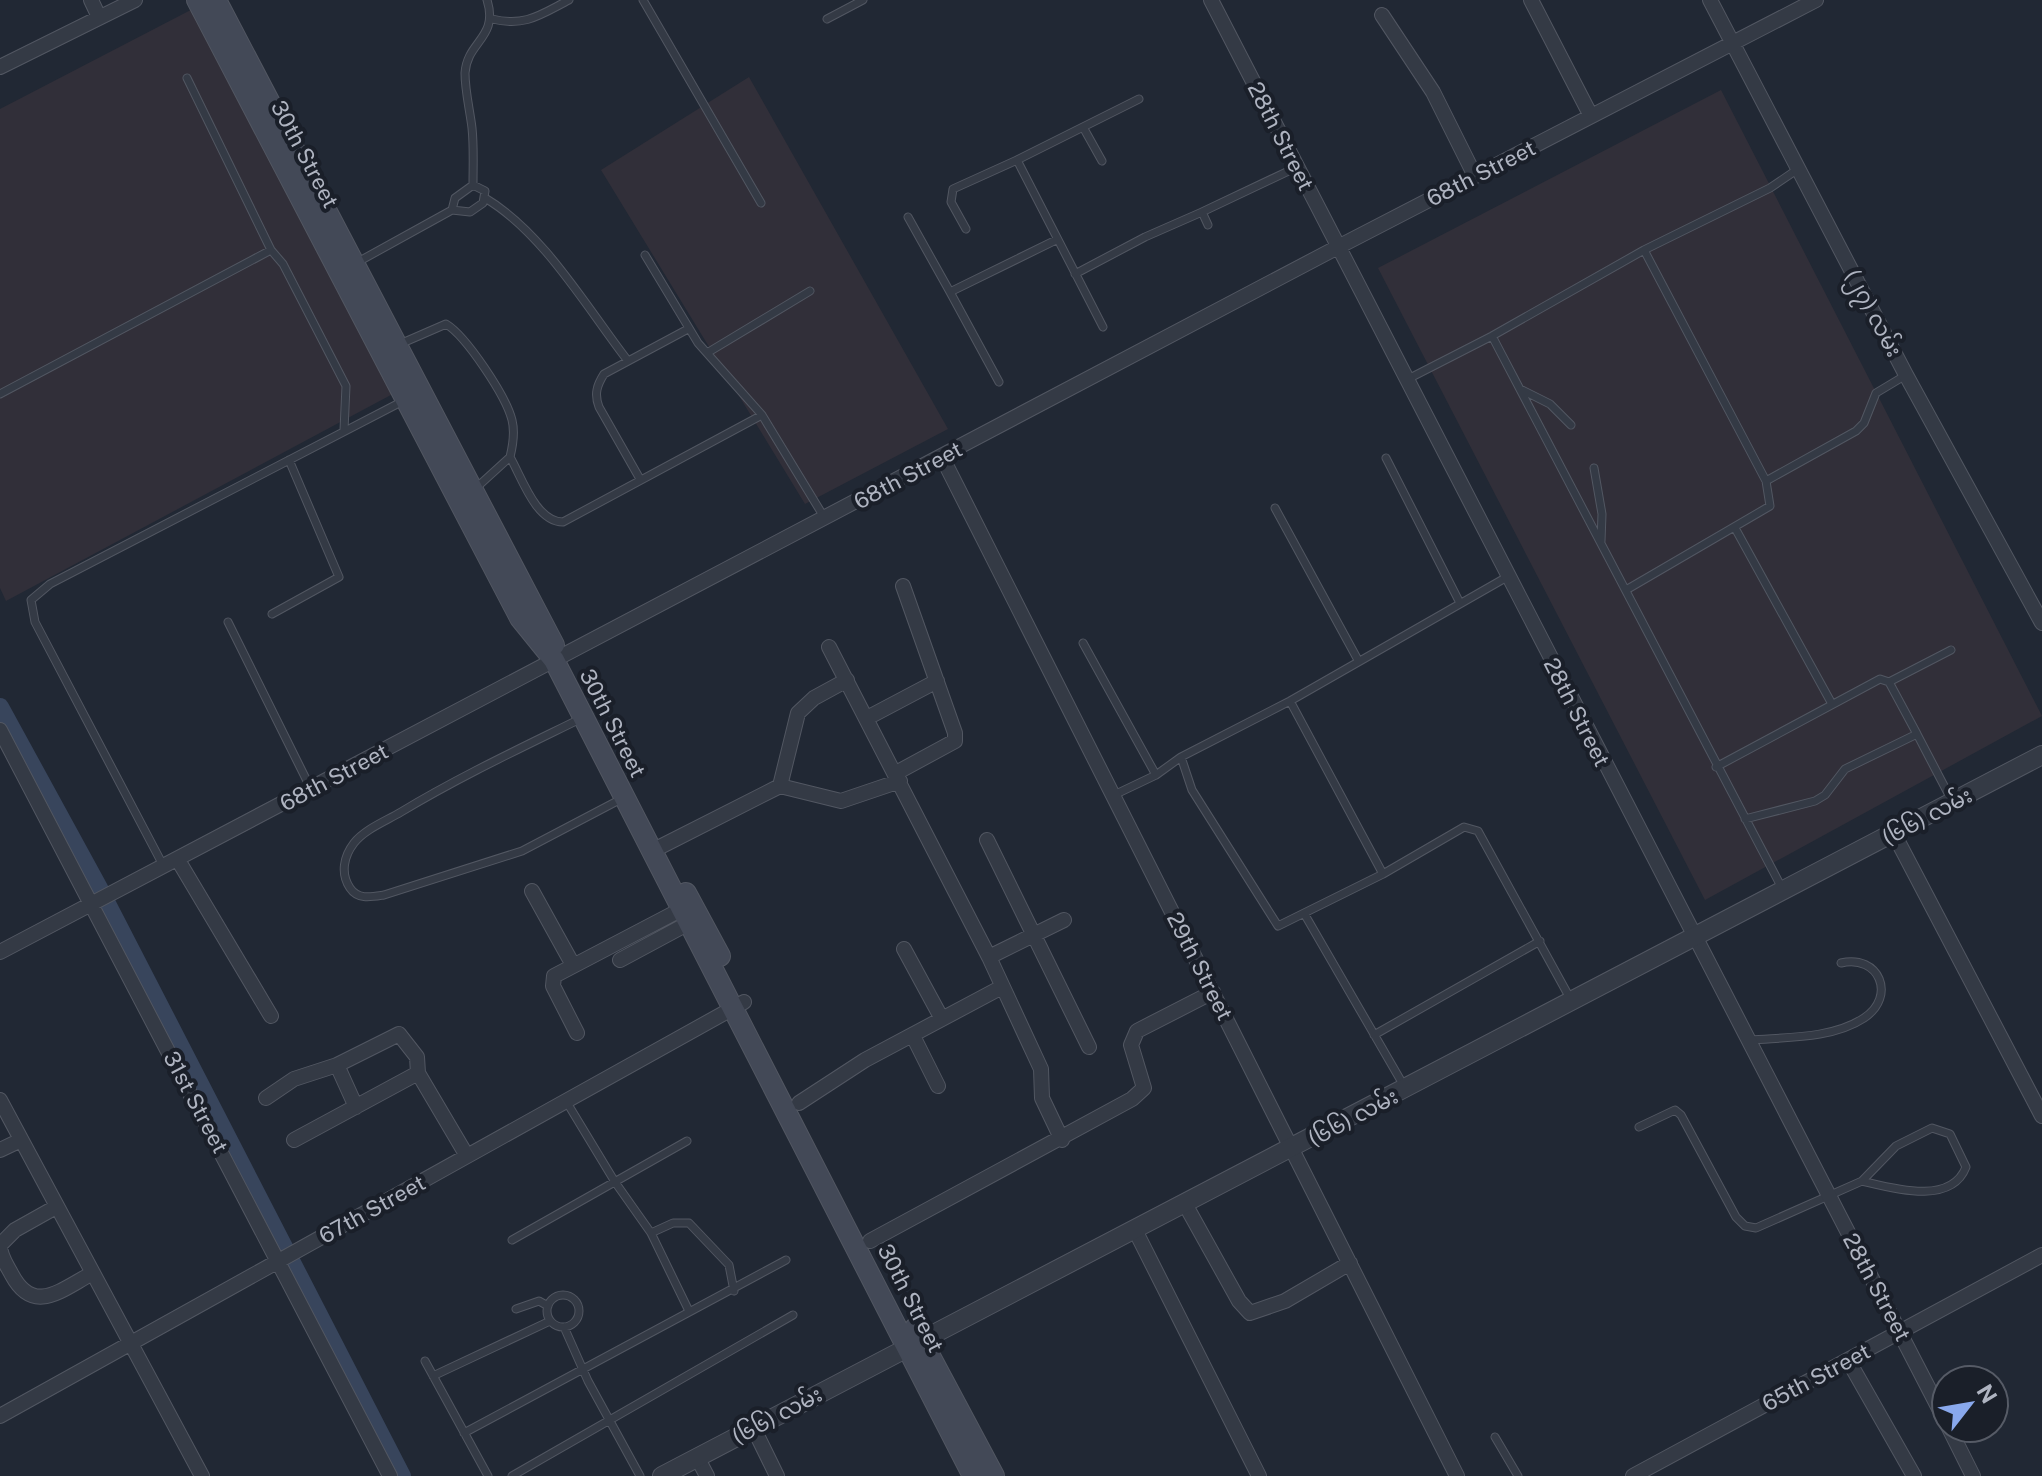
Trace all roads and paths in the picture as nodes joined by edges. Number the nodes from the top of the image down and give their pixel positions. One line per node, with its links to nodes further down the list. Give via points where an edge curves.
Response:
1 (91, 0): 14 (street)
2 (135, 0): 14 (street)
3 (197, 0): 41 (main road, 30th Street)
4 (216, 0): 41 (main road, 30th Street)
5 (487, 0): 15 (lane)
6 (569, 0): 15 (lane, via 512,24)
7 (643, 0): 30 (lane)
8 (863, 0): 16 (lane)
9 (1211, 0): 25 (street, 28th Street)
10 (1531, 0): 21 (street)
11 (1710, 0): 17 (street, (၂၇) လမ်း)
12 (1816, 0): 17 (street, 68th Street)
13 (1382, 15): 27 (street, via 1433,92)
14 (99, 17): 18 (street)
15 (492, 19): 28 (lane, via 470,52 465,72)
16 (827, 19)
17 (1733, 43): 21 (street, 68th Street); 26 (street, (၂၇) လမ်း)
18 (0, 67)
19 (187, 78): 38 (lane)
20 (1139, 99): 22 (lane)
21 (1591, 116): 27 (street, 68th Street)
22 (1083, 127): 23 (lane); 24 (lane)
23 (1017, 160): 35 (lane, via 953,189 951,202); 36 (lane)
24 (1102, 161)
25 (1297, 167): 32 (lane); 37 (street, 28th Street)
26 (1798, 169): 39 (lane); 51 (street, (၂၇) လမ်း)
27 (1475, 176): 37 (street, 68th Street)
28 (473, 185): 29 (lane, via 485,191); 31 (lane, via 455,198)
29 (485, 198): 31 (lane, via 470,212); 50 (lane, via 536,239)
30 (761, 203)
31 (452, 210): 41 (lane)
32 (1202, 212): 34 (lane); 42 (lane)
33 (908, 217): 44 (lane)
34 (1208, 225)
35 (966, 229)
36 (1056, 240): 42 (lane); 44 (lane)
37 (1338, 247): 52 (street, 28th Street); 61 (street, 68th Street)
38 (271, 250): 55 (lane); 59 (lane, via 346,386)
39 (1644, 250): 47 (lane); 66 (lane)
40 (645, 255): 46 (lane)
41 (347, 267): 48 (main road, 30th Street)
42 (1075, 274): 45 (lane)
43 (810, 291): 49 (lane)
44 (950, 292): 53 (lane)
45 (1103, 327)
46 (688, 329): 49 (lane); 50 (lane)
47 (1492, 336): 52 (lane); 54 (lane)
48 (389, 349): 56 (main road, 30th Street); 60 (lane, via 446,324 459,332 512,420)
49 (707, 353): 57 (lane)
50 (628, 361): 65 (lane, via 604,374 595,397)
51 (1906, 375): 66 (lane, via 1876,393 1856,431); 78 (street, (၂၇) လမ်း)
52 (1405, 380): 72 (street, 28th Street)
53 (999, 382)
54 (1520, 389): 58 (lane, via 1550,404); 71 (lane)
55 (0, 394)
56 (413, 395): 59 (lane); 67 (main road, 30th Street)
57 (762, 415): 65 (lane); 69 (lane)
58 (1571, 425)
59 (344, 430): 63 (lane)
60 (510, 457): 65 (lane, via 542,514 552,522 563,522); 67 (lane)
61 (942, 457): 69 (street, 68th Street); 101 (street, 29th Street)
62 (1386, 458): 75 (lane)
63 (289, 460): 76 (lane, via 339,577); 108 (lane, via 50,584 31,600 35,622)
64 (1594, 468): 71 (lane)
65 (640, 479)
66 (1766, 481): 70 (lane, via 1770,506)
67 (466, 496): 82 (main road, 30th Street)
68 (1275, 508): 83 (lane)
69 (825, 519): 82 (street, 68th Street)
70 (1735, 528): 74 (lane); 88 (lane)
71 (1601, 543): 74 (lane)
72 (1507, 577): 75 (lane); 117 (street, 28th Street)
73 (903, 586): 85 (street)
74 (1626, 590): 95 (lane)
75 (1460, 603): 83 (lane)
76 (272, 614)
77 (228, 622): 99 (lane)
78 (2042, 623)
79 (1083, 643): 96 (lane)
80 (829, 647): 84 (street)
81 (1951, 650): 86 (lane)
82 (557, 658): 89 (main road, 30th Street); 99 (street, 68th Street); 100 (main road, 30th Street)
83 (1358, 660): 87 (lane)
84 (847, 680): 90 (street); 98 (street, via 798,713)
85 (937, 681): 90 (street); 97 (street, via 955,741)
86 (1889, 682): 88 (lane, via 1871,682); 92 (lane)
87 (1290, 701): 94 (lane); 109 (lane)
88 (1832, 704): 95 (lane)
89 (582, 718): 100 (main road, 30th Street); 100 (lane, via 366,832 344,860 348,885 366,898 384,895 522,851)
90 (867, 718): 97 (street)
91 (0, 730): 112 (street, 31st Street)
92 (1917, 734): 102 (lane); 103 (lane, via 1845,769 1815,801)
93 (2042, 755): 102 (street, (၆၆) လမ်း)
94 (1181, 757): 96 (lane); 113 (lane, via 1192,790 1273,922 1284,926)
95 (1716, 767): 103 (lane)
96 (1156, 775): 101 (lane)
97 (898, 777): 98 (street, via 841,801); 121 (street)
98 (780, 786): 106 (street)
99 (311, 789): 107 (street, 68th Street)
100 (627, 795): 106 (main road, 30th Street)
101 (1114, 795): 126 (street, 29th Street)
102 (1952, 803): 104 (street, (၆၆) လမ်း)
103 (1745, 819): 110 (lane)
104 (1894, 834): 110 (street, (၆၆) လမ်း); 145 (street)
105 (987, 840): 116 (street)
106 (656, 849): 114 (main road, 30th Street); 128 (main road, 30th Street)
107 (178, 860): 108 (street, 68th Street); 129 (street)
108 (164, 867): 112 (street, 68th Street)
109 (1383, 874): 113 (lane); 118 (lane, via 1464,827 1472,829 1486,841)
110 (1784, 890): 117 (street, (၆၆) လမ်း)
111 (532, 891): 124 (street)
112 (95, 901): 120 (street, 68th Street); 164 (street, 31st Street)
113 (1305, 915): 132 (lane)
114 (684, 917): 122 (street); 124 (street); 128 (main road, 30th Street)
115 (1064, 920): 116 (street)
116 (1035, 935): 121 (street); 135 (street)
117 (1694, 938): 127 (street, (၆၆) လမ်း); 134 (street, 28th Street)
118 (1540, 941): 127 (lane); 132 (lane)
119 (904, 949): 130 (street)
120 (0, 952)
121 (989, 957): 125 (street)
122 (620, 960)
123 (1841, 963): 134 (lane, via 1854,960 1877,974 1882,986 1876,1009 1846,1027)
124 (573, 965): 131 (street, via 552,982)
125 (1002, 987): 130 (street); 149 (street, via 1041,1069 1042,1098)
126 (1213, 992): 149 (street, via 1137,1031 1131,1045 1144,1088); 151 (street, 29th Street)
127 (1572, 1002): 139 (street, (၆၆) လမ်း)
128 (739, 1005): 142 (street, 67th Street); 143 (main road, 30th Street); 177 (main road, 30th Street)
129 (271, 1016)
130 (942, 1019): 133 (street)
131 (577, 1033)
132 (1374, 1035): 139 (lane)
133 (913, 1036): 138 (street); 143 (street)
134 (1747, 1040): 156 (street, 28th Street)
135 (1089, 1047)
136 (337, 1065): 137 (street, via 399,1034 417,1057); 140 (street, via 294,1079); 144 (street)
137 (418, 1073): 144 (street); 153 (street)
138 (938, 1086)
139 (1405, 1089): 151 (street, (၆၆) လမ်း)
140 (266, 1098)
141 (0, 1100): 147 (street)
142 (566, 1101): 153 (street, 67th Street); 155 (lane)
143 (799, 1103): 162 (main road, 30th Street)
144 (356, 1107): 148 (street)
145 (2042, 1116)
146 (1639, 1127): 156 (lane, via 1668,1111 1681,1115 1745,1226 1756,1228 1780,1219)
147 (21, 1140): 152 (street); 158 (street)
148 (294, 1140)
149 (1062, 1140): 162 (street)
150 (687, 1141): 155 (lane)
151 (1292, 1149): 157 (street, (၆၆) လမ်း); 166 (street, 29th Street)
152 (0, 1150)
153 (467, 1156): 164 (street, 67th Street)
154 (1862, 1181): 154 (lane, via 1903,1190 1941,1189 1963,1175 1966,1167 1950,1134 1932,1128 1896,1146); 156 (lane)
155 (615, 1182): 160 (lane); 161 (lane)
156 (1828, 1194): 175 (street, 28th Street)
157 (1185, 1204): 159 (street, (၆၆) လမ်း); 166 (street, via 1250,1313 1285,1301)
158 (56, 1207): 167 (street); 167 (street, via 0,1245 12,1276 26,1294 45,1297)
159 (1135, 1230): 177 (street, (၆၆) လမ်း); 200 (street)
160 (651, 1233): 168 (lane, via 673,1223 689,1223 729,1265); 171 (lane)
161 (512, 1240)
162 (870, 1241): 177 (main road, 30th Street)
163 (2042, 1255): 175 (street, 65th Street)
164 (280, 1260): 176 (street, 67th Street); 191 (street, 31st Street)
165 (786, 1260): 168 (lane)
166 (1350, 1263): 201 (street, 29th Street)
167 (93, 1273): 176 (street)
168 (734, 1291): 171 (lane)
169 (548, 1306): 170 (lane, via 539,1301); 173 (lane); 174 (lane, via 559,1295 578,1305 577,1320)
170 (516, 1309)
171 (689, 1311): 180 (lane)
172 (793, 1315): 184 (lane)
173 (550, 1321): 174 (lane); 181 (lane)
174 (564, 1327): 180 (lane)
175 (1901, 1332): 178 (street, 65th Street); 182 (street, 28th Street)
176 (133, 1342): 183 (street, 67th Street); 190 (street)
177 (915, 1343): 185 (street, (၆၆) လမ်း); 198 (main road, 30th Street); 199 (main road, 30th Street)
178 (1848, 1360): 203 (street, 65th Street); 204 (street)
179 (425, 1361): 181 (lane)
180 (583, 1367): 184 (lane); 186 (lane)
181 (433, 1376): 186 (lane)
182 (1930, 1390)
183 (0, 1416)
184 (609, 1419): 193 (lane); 194 (lane)
185 (753, 1427): 189 (street, (၆၆) လမ်း); 197 (street)
186 (464, 1433): 192 (lane)
187 (1495, 1437): 202 (lane)
188 (1957, 1444): 205 (street)
189 (697, 1457): 195 (street, (၆၆) လမ်း); 196 (street)
190 (202, 1476)
191 (390, 1476)
192 (488, 1476)
193 (512, 1476)
194 (640, 1476)
195 (662, 1476)
196 (707, 1476)
197 (777, 1476)
198 (973, 1476)
199 (994, 1476)
200 (1259, 1476)
201 (1457, 1476)
202 (1518, 1476)
203 (1633, 1476)
204 (1914, 1476)
205 (1973, 1476)

